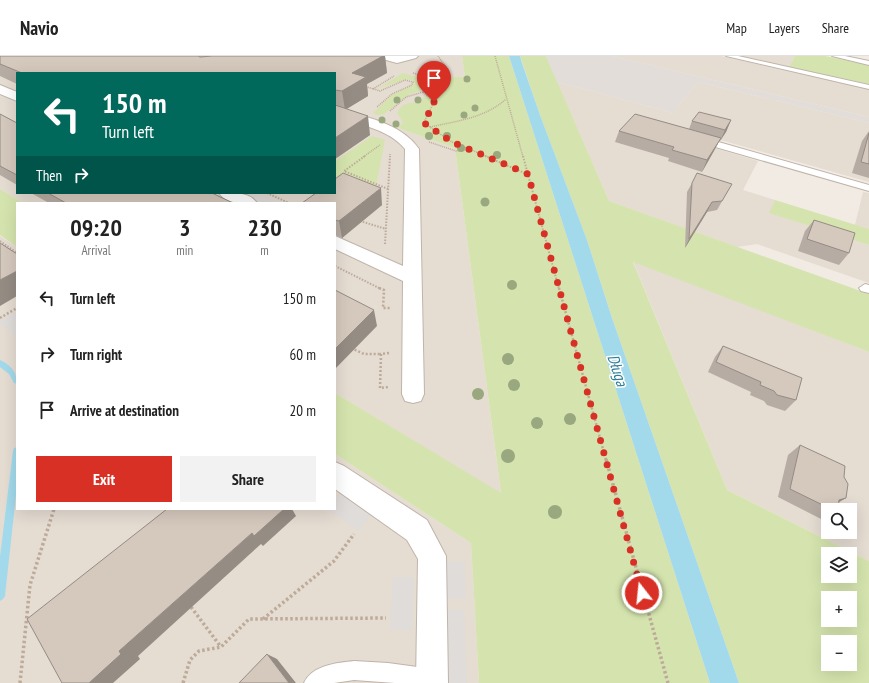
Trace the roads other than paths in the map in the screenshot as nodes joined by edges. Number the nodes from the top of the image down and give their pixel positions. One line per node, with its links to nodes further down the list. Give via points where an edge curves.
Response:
1 (383, 56): 2 (street, via 397,60)
2 (412, 56)
3 (729, 56): 6 (lane)
4 (835, 56): 5 (lane)
5 (869, 63)
6 (869, 87)
7 (0, 89): 8 (street)
8 (16, 97)
9 (336, 113): 15 (street, via 389,137 408,142 412,149)
10 (690, 137): 11 (lane)
11 (869, 188)
12 (229, 194): 13 (street)
13 (247, 202)
14 (336, 242): 15 (street)
15 (413, 278): 16 (street)
16 (413, 390)
17 (336, 475): 18 (street, via 417,530 432,556)
18 (432, 681): 19 (lane, via 385,672 344,671 320,678)
19 (314, 683)

